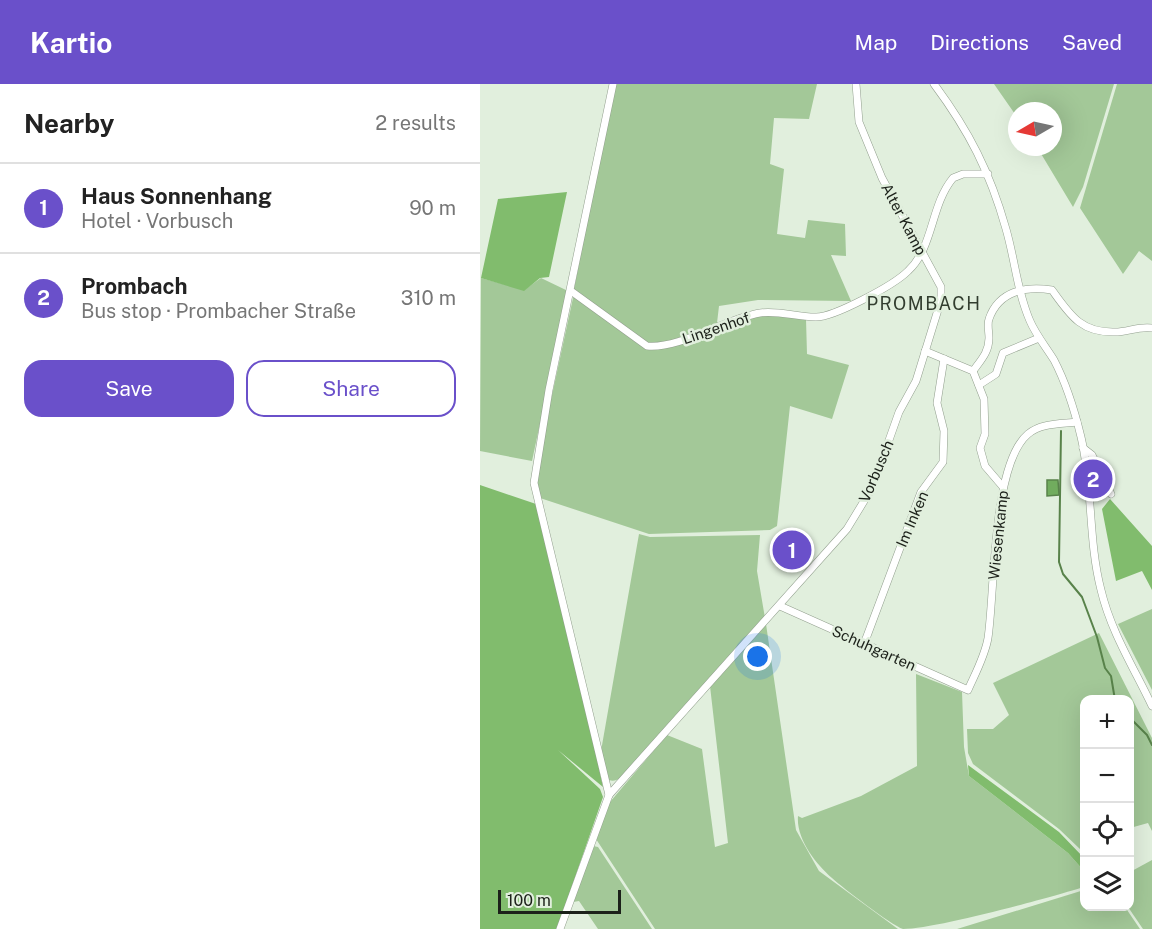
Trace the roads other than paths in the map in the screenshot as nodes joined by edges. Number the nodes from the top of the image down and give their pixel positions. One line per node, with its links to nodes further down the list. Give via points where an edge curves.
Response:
1 (613, 84): 7 (street)
2 (856, 84): 5 (street, Alter Kamp, via 860,122 882,178)
3 (934, 84): 4 (street, via 965,126)
4 (988, 174): 5 (street, Lingenhof, via 953,178); 6 (street, via 1007,230)
5 (922, 255): 7 (street, Lingenhof, via 908,272 887,287 818,317 762,313 660,347 647,346); 10 (street, Alter Kamp, via 941,287 941,300)
6 (1018, 289): 8 (street, via 1052,290 1075,322 1090,328 1116,332 1139,326); 9 (street); 12 (street, via 996,307 989,320 986,355)
7 (571, 291): 22 (street, via 534,483)
8 (1152, 328)
9 (1039, 338): 13 (street, via 1003,354 996,374); 14 (street, via 1054,360)
10 (925, 351): 11 (street); 18 (street, Vorbusch, via 872,488 847,529)
11 (944, 359): 12 (street); 19 (street, Im Inken, via 937,403 944,431 943,462 921,492)
12 (973, 371): 13 (street)
13 (979, 385): 16 (street, via 984,399 985,434 980,448 985,466)
14 (1077, 422): 15 (street); 16 (street, Wiesenkamp, via 1039,427 1028,434 1016,450)
15 (1083, 448): 17 (street, via 1092,455); 21 (street, via 1101,590 1116,634)
16 (1003, 487): 20 (street, Wiesenkamp, via 987,641)
17 (1111, 494)
18 (780, 606): 19 (street, Schuhgarten); 22 (street, Vorbusch)
19 (864, 644): 20 (street, Schuhgarten)
20 (968, 690)
21 (1152, 706)
22 (609, 795): 23 (street)
23 (560, 929)

